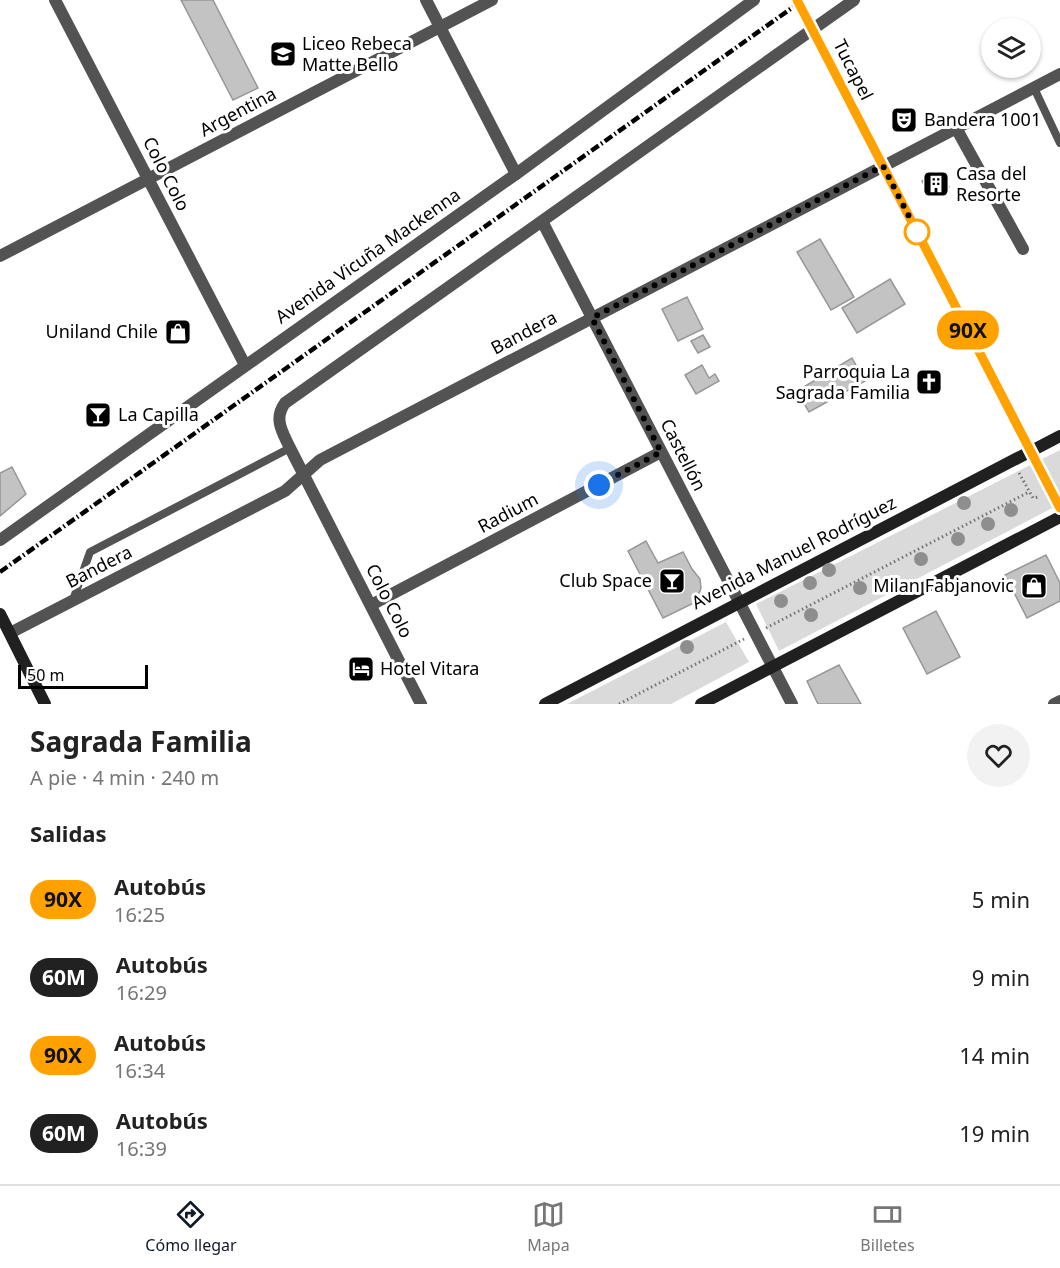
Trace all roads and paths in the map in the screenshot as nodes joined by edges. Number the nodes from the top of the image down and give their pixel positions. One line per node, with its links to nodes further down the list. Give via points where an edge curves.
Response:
1 (55, 0): 15 (street, Colo Colo)
2 (426, 0): 7 (street)
3 (492, 0): 7 (street, Argentina)
4 (754, 0): 14 (street, Avenida Vicuña Mackenna)
5 (797, 0): 8 (main road, Tucapel)
6 (854, 0): 8 (street)
7 (440, 27): 14 (street); 15 (street, Argentina)
8 (812, 30): 13 (main road, Tucapel); 16 (street)
9 (1060, 74): 10 (street, Bandera)
10 (1034, 88): 11 (street, Bandera); 12 (lane)
11 (956, 128): 13 (street, Bandera); 17 (street)
12 (1060, 142)
13 (883, 166): 19 (street, Bandera); 23 (main road, Tucapel)
14 (516, 174): 20 (street, Avenida Vicuña Mackenna)
15 (148, 180): 18 (street, Argentina); 20 (street, Colo Colo)
16 (543, 223): 19 (street, Castellón); 22 (street, Colo Colo, via 285,403 279,416)
17 (1023, 249)
18 (0, 256)
19 (592, 318): 24 (street, Castellón); 25 (street, Bandera, via 320,460)
20 (244, 365): 29 (street, Avenida Vicuña Mackenna)
21 (1060, 436): 23 (main road, Avenida Manuel Rodríguez)
22 (290, 448): 25 (street, Colo Colo); 30 (lane, via 90,552)
23 (1030, 451): 27 (main road, Tucapel); 31 (main road, Avenida Manuel Rodríguez)
24 (661, 452): 31 (street, Castellón); 32 (street, Radium)
25 (304, 474): 30 (street, Bandera, via 285,491); 32 (street, Colo Colo)
26 (1029, 492): 35 (path)
27 (1060, 508)
28 (1060, 517): 36 (main road)
29 (0, 540)
30 (73, 600): 34 (street, Bandera)
31 (739, 602): 35 (street, Castellón); 40 (main road, Avenida Manuel Rodríguez)
32 (371, 605): 39 (street, Colo Colo)
33 (0, 614): 34 (main road)
34 (10, 633): 38 (main road)
35 (756, 633): 36 (street, Castellón); 41 (path)
36 (773, 666): 42 (main road); 43 (street, Castellón)
37 (1060, 701): 44 (street)
38 (45, 704)
39 (421, 704)
40 (544, 704)
41 (619, 704)
42 (701, 704)
43 (792, 704)
44 (1054, 704)

